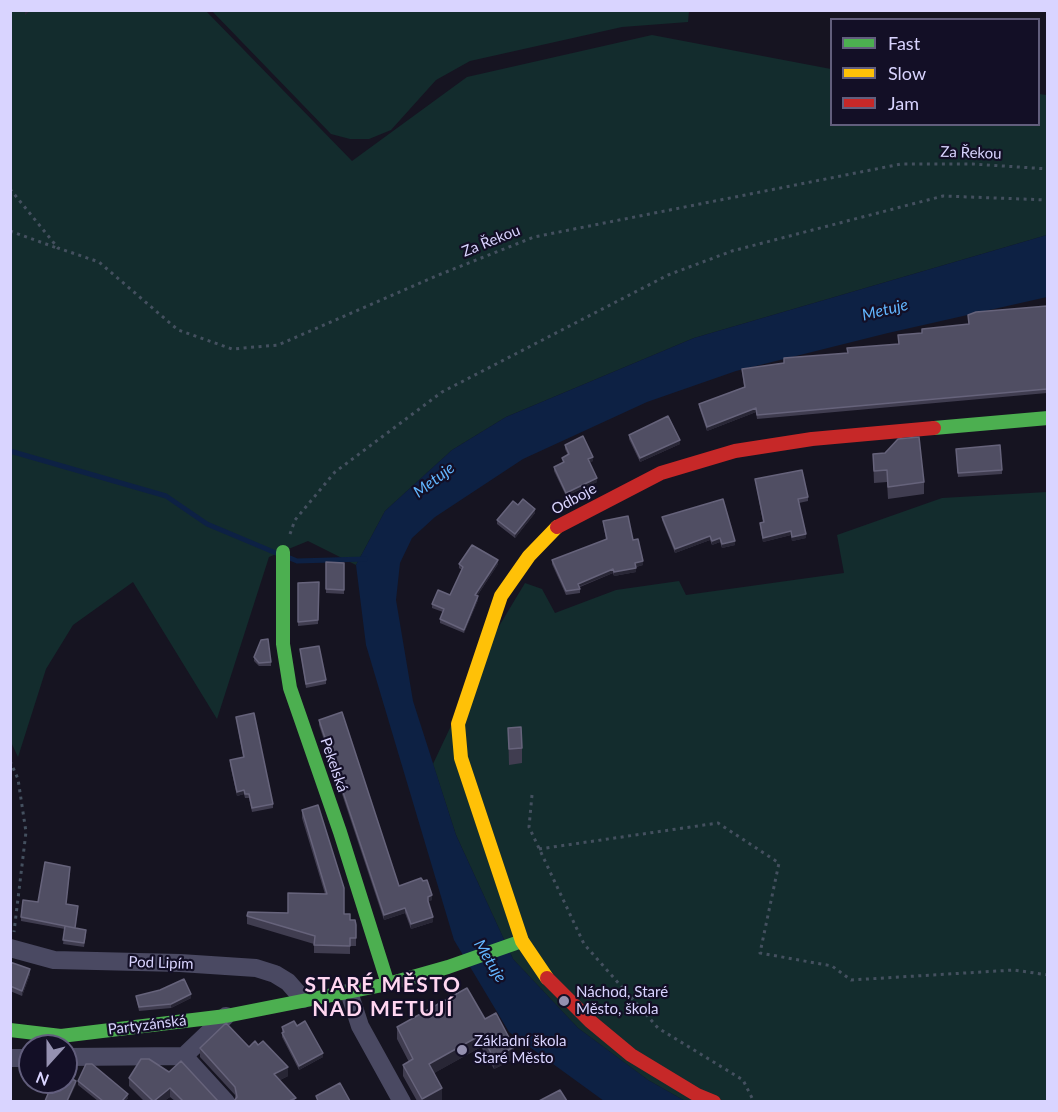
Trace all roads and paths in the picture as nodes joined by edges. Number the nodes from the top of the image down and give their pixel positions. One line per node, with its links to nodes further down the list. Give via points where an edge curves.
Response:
1 (1047, 169): 5 (path, Za Řekou, via 901,164 534,237 279,345 232,349 178,330 99,262)
2 (10, 189): 5 (path)
3 (1047, 200): 7 (path, via 943,196 732,251 668,274 442,392 335,472 295,520)
4 (10, 231): 5 (path, Za Řekou)
5 (58, 248)
6 (1047, 418): 11 (street, Odboje, via 812,439 735,452 661,473 560,523 529,556 501,596 458,724 461,758)
7 (283, 552): 14 (street, Pekelská, via 283,644 290,688)
8 (10, 761): 12 (path, via 18,779 26,832)
9 (532, 795): 10 (path, via 529,827)
10 (539, 849): 13 (path, via 718,823 779,863 760,953 832,966 851,980 1014,970); 24 (path, via 584,944 658,1028 743,1080)
11 (516, 943): 14 (street, via 448,968); 23 (street, Odboje, via 590,1021 631,1055)
12 (11, 948): 16 (street, Pod Lipím, via 54,960 256,968 288,982)
13 (1047, 975)
14 (388, 984): 15 (street)
15 (350, 992): 16 (street); 22 (street, via 360,1026)
16 (303, 999): 17 (street)
17 (226, 1016): 18 (street, Partyzánská, via 61,1036); 19 (street, Partyzánská)
18 (10, 1030)
19 (184, 1056): 20 (street, Partyzánská); 21 (street)
20 (78, 1057)
21 (226, 1101)
22 (402, 1101)
23 (714, 1101)
24 (754, 1101)

